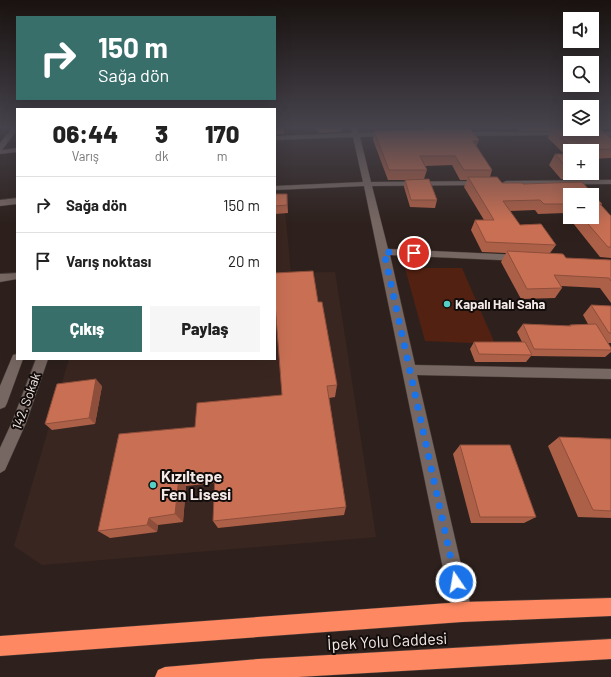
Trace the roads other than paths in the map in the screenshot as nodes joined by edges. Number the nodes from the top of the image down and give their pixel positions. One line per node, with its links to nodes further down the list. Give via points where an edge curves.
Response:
1 (360, 160): 3 (street)
2 (611, 182): 3 (street)
3 (366, 184): 4 (street); 7 (street)
4 (276, 188)
5 (16, 201): 6 (street)
6 (0, 202)
7 (384, 252): 8 (street); 13 (street)
8 (533, 258)
9 (16, 276): 10 (street)
10 (0, 278)
11 (17, 360): 15 (street)
12 (42, 360): 16 (street, 142. Sokak, via 19,423)
13 (410, 370): 14 (street); 18 (street)
14 (611, 374)
15 (1, 397)
16 (0, 465)
17 (611, 607): 18 (highway)
18 (462, 612): 19 (highway)
19 (0, 646)
20 (611, 650): 21 (highway, İpek Yolu Caddesi, via 258,669)
21 (165, 677)

